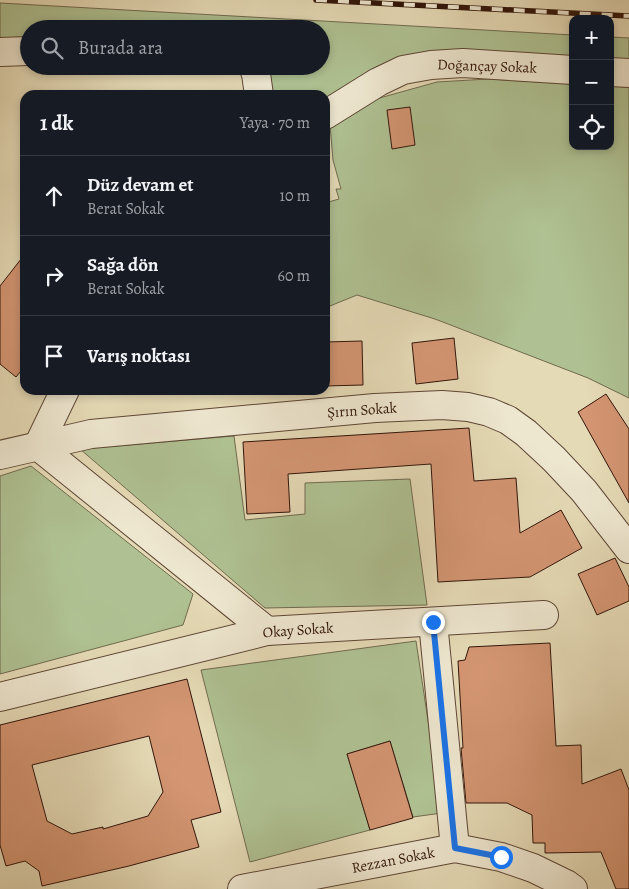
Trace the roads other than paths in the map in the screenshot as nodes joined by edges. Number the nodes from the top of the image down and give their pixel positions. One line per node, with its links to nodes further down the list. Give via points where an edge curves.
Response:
1 (20, 51): 2 (street)
2 (0, 52)
3 (569, 70): 8 (street, Doğançay Sokak, via 462,63 402,70)
4 (614, 72): 5 (street)
5 (629, 73)
6 (256, 75): 7 (street)
7 (258, 90)
8 (330, 112)
9 (63, 395): 10 (street)
10 (38, 446): 11 (street, Şırın Sokak); 12 (street, Şırın Sokak, via 91,434 375,408 442,405 468,408 508,420 526,434 584,491); 15 (street)
11 (0, 455)
12 (629, 549)
13 (544, 615): 14 (street, Okay Sokak)
14 (433, 622): 15 (street, Okay Sokak); 17 (street)
15 (267, 630): 16 (street, Okay Sokak)
16 (0, 697)
17 (455, 848): 18 (street, Rezzan Sokak); 19 (street, via 501,857 533,868)
18 (242, 889)
19 (573, 889)

